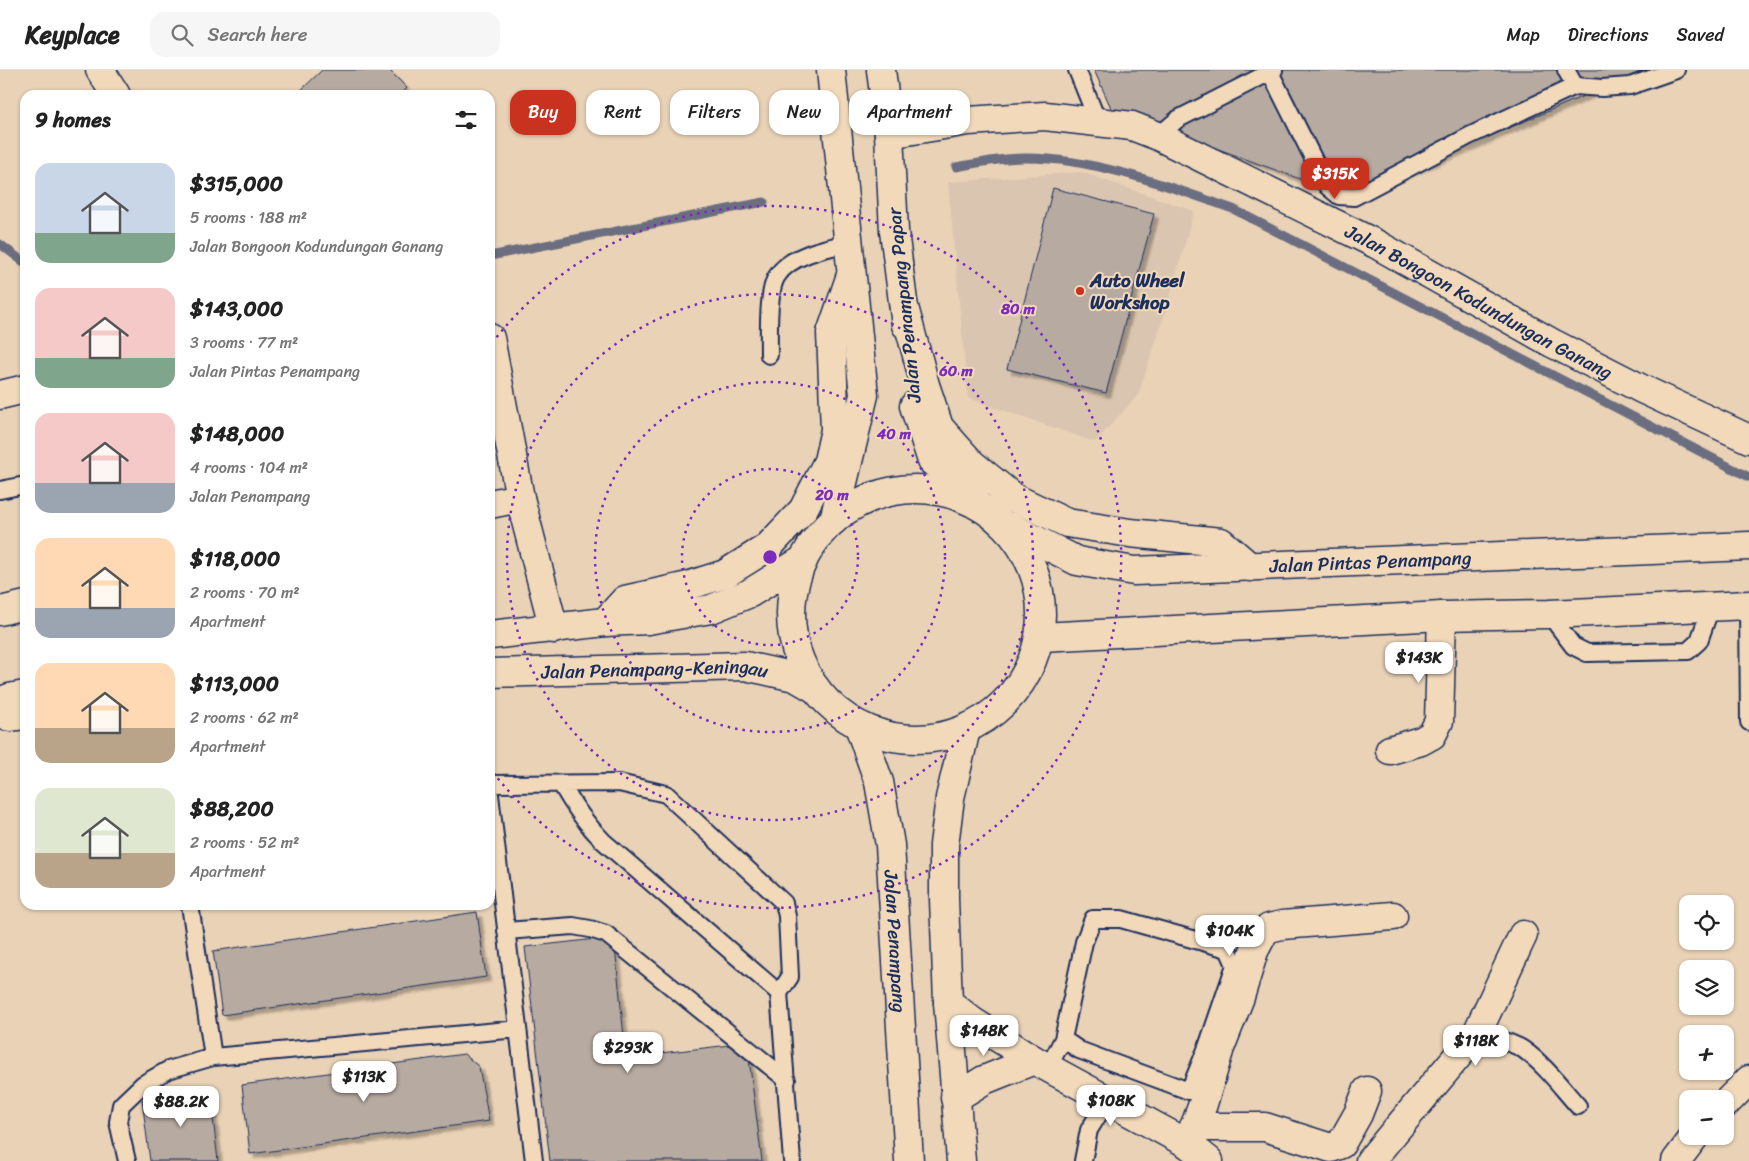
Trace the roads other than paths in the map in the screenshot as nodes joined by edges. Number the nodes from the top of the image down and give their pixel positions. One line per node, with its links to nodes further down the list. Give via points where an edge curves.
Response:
1 (100, 70): 9 (main road)
2 (831, 70): 15 (main road)
3 (880, 70): 10 (main road, Jalan Penampang Papar)
4 (1077, 70): 12 (lane)
5 (1566, 70): 8 (lane)
6 (1676, 70): 8 (lane, via 1630,86)
7 (1272, 71): 8 (lane, via 1327,186 1339,196 1354,197 1469,136); 14 (lane, via 1178,119)
8 (1575, 86)
9 (113, 90)
10 (883, 90)
11 (970, 121): 12 (main road, Jalan Bongoon Kodundungan Ganang, via 1045,116)
12 (1098, 122): 14 (main road, Jalan Bongoon Kodundungan Ganang, via 1132,126)
13 (889, 135): 17 (main road, Jalan Penampang Papar, via 894,231)
14 (1158, 136): 22 (main road, Jalan Bongoon Kodundungan Ganang, via 1376,244 1552,343)
15 (849, 243): 16 (main road); 18 (lane, via 813,252 789,264 776,276 770,301)
16 (851, 275): 28 (main road, via 864,395); 38 (main road, via 831,333 836,430 828,461 802,510 768,547 725,574 625,600)
17 (904, 307): 27 (main road, Jalan Penampang Papar, via 914,405 932,461); 31 (main road, via 939,427 972,464 1014,498 1067,523 1220,542)
18 (769, 355)
19 (495, 384): 25 (main road)
20 (20, 390): 21 (main road)
21 (0, 394)
22 (1749, 439)
23 (20, 486): 24 (lane)
24 (0, 490)
25 (520, 498): 26 (main road); 39 (main road)
26 (495, 503)
27 (997, 518): 28 (main road, via 952,494 910,489 869,498); 31 (main road, Jalan Pintas Penampang, via 1077,561 1134,571); 41 (main road, via 1028,556 1041,595)
28 (834, 520): 30 (main road, via 816,538)
29 (1749, 546): 31 (main road, Jalan Pintas Penampang)
30 (803, 560): 38 (main road, via 750,593 711,608 648,620); 43 (main road, via 792,592 791,626 799,659)
31 (1250, 567)
32 (1748, 605): 34 (main road); 48 (lane)
33 (20, 606): 35 (main road)
34 (1711, 607): 36 (main road); 36 (lane, via 1699,641 1688,651 1587,653 1573,646)
35 (0, 611)
36 (1549, 614): 37 (main road)
37 (1442, 616): 41 (main road); 51 (main road, via 1439,720 1432,735)
38 (605, 622): 39 (main road)
39 (554, 628): 40 (main road)
40 (495, 635)
41 (1040, 636): 50 (main road, via 1026,675 1001,707)
42 (495, 673): 43 (main road, Jalan Penampang-Keningau, via 745,666 795,677)
43 (816, 689): 49 (main road, via 835,709)
44 (20, 696): 45 (main road)
45 (0, 702)
46 (0, 715): 47 (main road)
47 (20, 716)
48 (1749, 722)
49 (859, 726): 50 (main road, via 894,737 930,738); 78 (main road, Jalan Penampang, via 879,782 890,845)
50 (966, 729): 60 (main road, via 950,798 944,845)
51 (1390, 750)
52 (495, 784): 53 (lane)
53 (561, 784): 59 (lane, via 587,825 603,841); 59 (lane, via 619,783 666,794 784,903 790,977)
54 (495, 838): 57 (lane)
55 (191, 910): 64 (lane)
56 (1394, 916): 73 (main road, via 1282,926 1264,932 1254,951)
57 (506, 931): 61 (lane); 66 (lane, via 573,926 606,934)
58 (1523, 935): 62 (main road)
59 (779, 993): 66 (lane)
60 (948, 1002): 65 (main road, via 973,1022); 70 (main road)
61 (518, 1029): 64 (lane); 76 (lane)
62 (1477, 1033): 72 (lane, via 1524,1050 1543,1066); 82 (main road)
63 (1063, 1039): 63 (lane, via 1084,942 1093,919 1120,919 1228,949 1235,965 1189,1091 1079,1050); 65 (lane)
64 (213, 1057): 75 (lane, via 168,1070 143,1084 121,1105 118,1122)
65 (1041, 1064): 70 (main road, via 984,1080); 71 (main road)
66 (787, 1080): 77 (lane)
67 (1749, 1080): 69 (main road)
68 (1367, 1091): 73 (main road, via 1341,1144 1331,1148 1265,1127)
69 (1734, 1095)
70 (955, 1098): 79 (main road)
71 (1107, 1101): 73 (main road); 80 (lane, via 1089,1130)
72 (1578, 1106)
73 (1191, 1136): 81 (main road)
74 (1688, 1145): 83 (main road)
75 (127, 1161)
76 (534, 1161)
77 (792, 1161)
78 (909, 1161)
79 (961, 1161)
80 (1083, 1161)
81 (1210, 1161)
82 (1370, 1161)
83 (1676, 1161)

